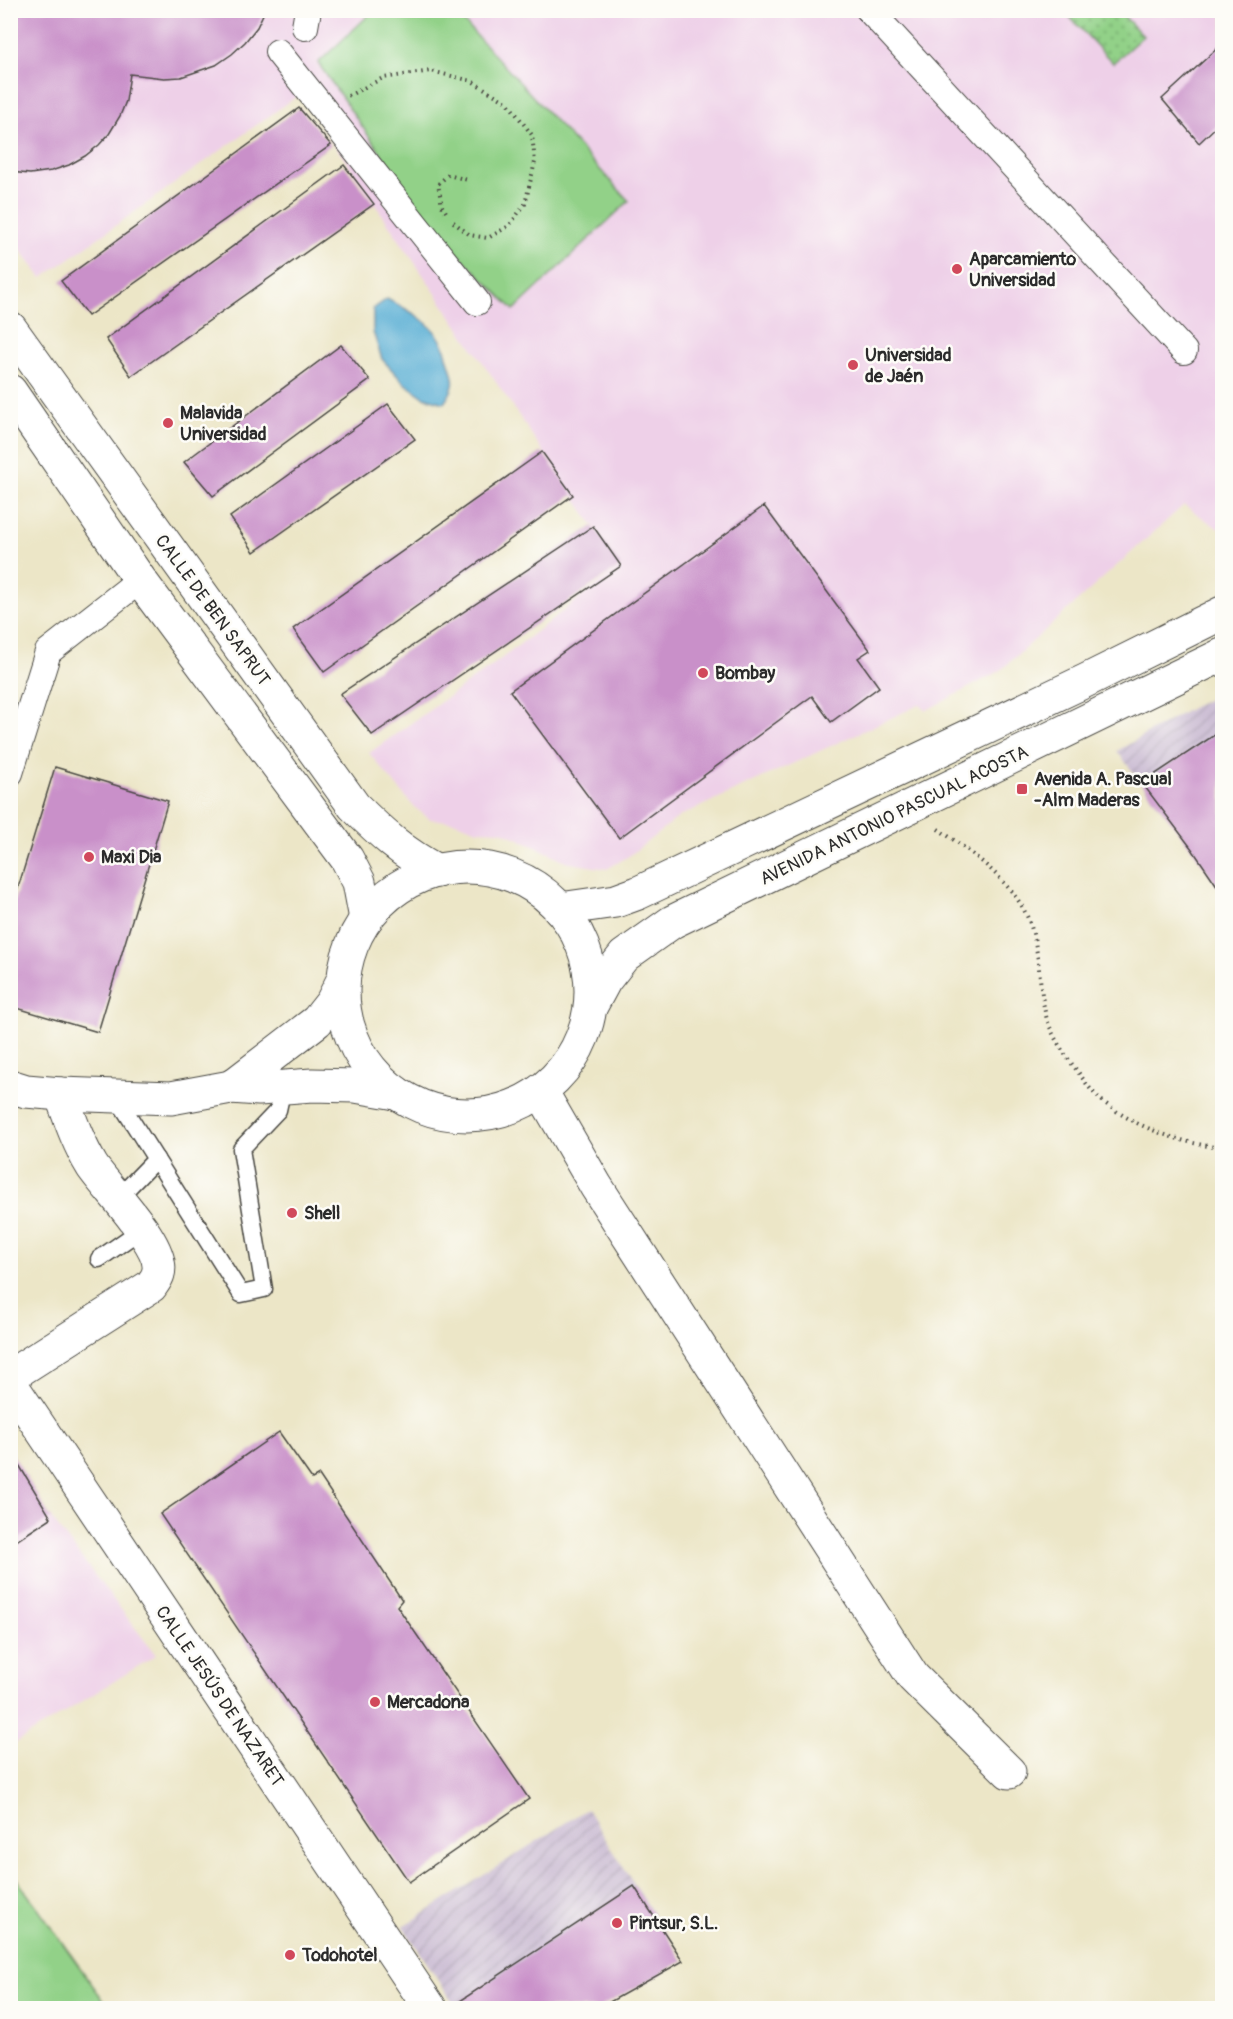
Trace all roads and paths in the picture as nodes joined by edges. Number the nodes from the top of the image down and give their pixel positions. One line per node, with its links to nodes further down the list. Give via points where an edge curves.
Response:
1 (869, 10): 7 (street)
2 (278, 52): 3 (street)
3 (325, 110): 4 (path, via 383,78 431,71 472,81 508,104 532,135 535,162 525,204 509,226 488,238 470,235 451,220 442,206 438,184 448,175); 5 (street)
4 (468, 180)
5 (477, 302)
6 (10, 328): 14 (street, CALLE DE BEN SAPRUT, via 354,806 386,838)
7 (1184, 351)
8 (10, 390): 9 (street)
9 (140, 580): 12 (street, via 48,652); 16 (street, via 347,859 359,882)
10 (1222, 613): 15 (street, via 638,893 616,901)
11 (1222, 655): 18 (street, AVENIDA ANTONIO PASCUAL ACOSTA, via 672,922 624,956)
12 (10, 773)
13 (930, 823): 26 (path, via 1009,887 1026,914 1046,1014 1059,1047 1100,1099 1133,1122 1173,1137)
14 (437, 871): 15 (street, via 471,867 507,874 535,887); 16 (street, via 390,893)
15 (560, 909): 18 (street, via 586,955)
16 (366, 919): 17 (street, via 351,948)
17 (343, 980): 20 (street, via 316,1021); 23 (street, via 346,1023 354,1044 365,1063)
18 (591, 1006): 22 (street, via 587,1026 569,1062)
19 (10, 1086): 24 (street)
20 (231, 1087): 21 (street); 25 (street, via 171,1098)
21 (283, 1087): 23 (street, via 355,1086); 27 (lane, via 278,1110 241,1149 264,1289 241,1294)
22 (541, 1091): 23 (street, via 502,1111 480,1115 436,1112); 33 (street, via 596,1186 913,1677)
23 (396, 1093)
24 (61, 1094): 25 (street); 28 (street, via 78,1142)
25 (116, 1096): 27 (lane)
26 (1222, 1148)
27 (156, 1160): 28 (lane)
28 (118, 1198): 29 (street)
29 (142, 1229): 30 (lane); 31 (street, via 158,1260 159,1273 151,1286)
30 (99, 1259)
31 (10, 1376)
32 (10, 1383): 34 (street, CALLE JESÚS DE NAZARET)
33 (1009, 1773)
34 (430, 2008)

